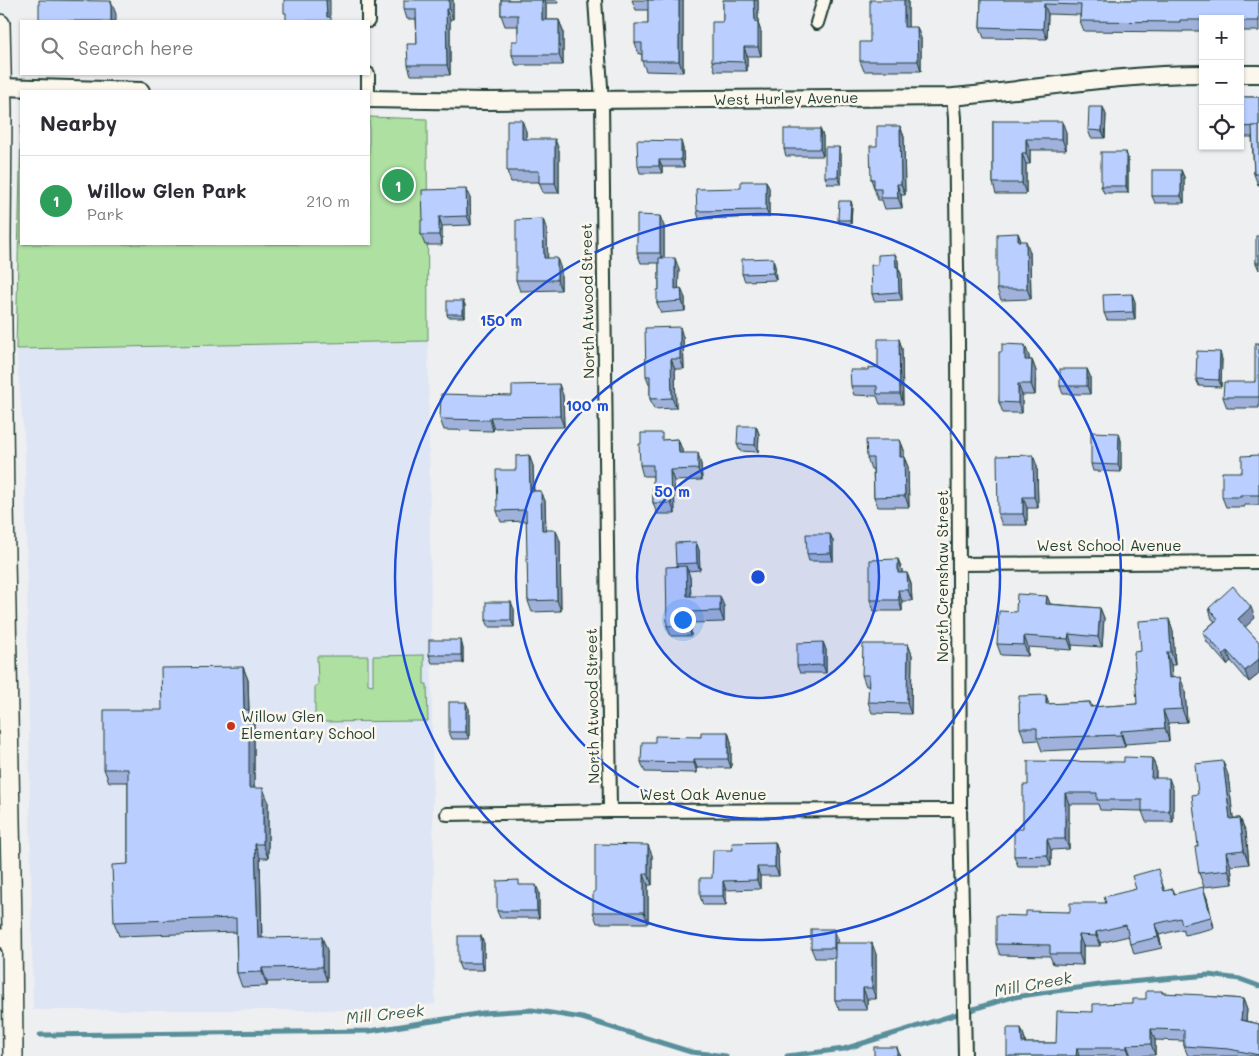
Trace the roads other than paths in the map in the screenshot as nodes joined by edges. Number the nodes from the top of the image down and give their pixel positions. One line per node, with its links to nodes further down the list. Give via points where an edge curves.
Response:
1 (368, 0): 4 (street)
2 (595, 0): 16 (street, North Atwood Street)
3 (824, 0): 5 (street)
4 (368, 20)
5 (817, 22)
6 (0, 24): 11 (main road)
7 (1199, 74): 14 (street, West Hurley Avenue, via 1119,78)
8 (1244, 74): 9 (street)
9 (1259, 74)
10 (368, 75): 13 (street)
11 (1, 87): 12 (street); 17 (main road)
12 (106, 90)
13 (368, 90)
14 (953, 97): 16 (street, West Hurley Avenue); 19 (street, North Crenshaw Street)
15 (370, 99): 16 (street, West Hurley Avenue)
16 (602, 101): 21 (street, North Atwood Street)
17 (2, 502): 24 (main road)
18 (1259, 562): 19 (street, West School Avenue)
19 (959, 564): 20 (street, North Crenshaw Street)
20 (960, 810): 21 (street, West Oak Avenue); 26 (street, North Crenshaw Street)
21 (610, 811): 22 (street, West Oak Avenue)
22 (447, 814)
23 (0, 935): 24 (street)
24 (12, 954): 25 (main road)
25 (13, 1056)
26 (964, 1056)

